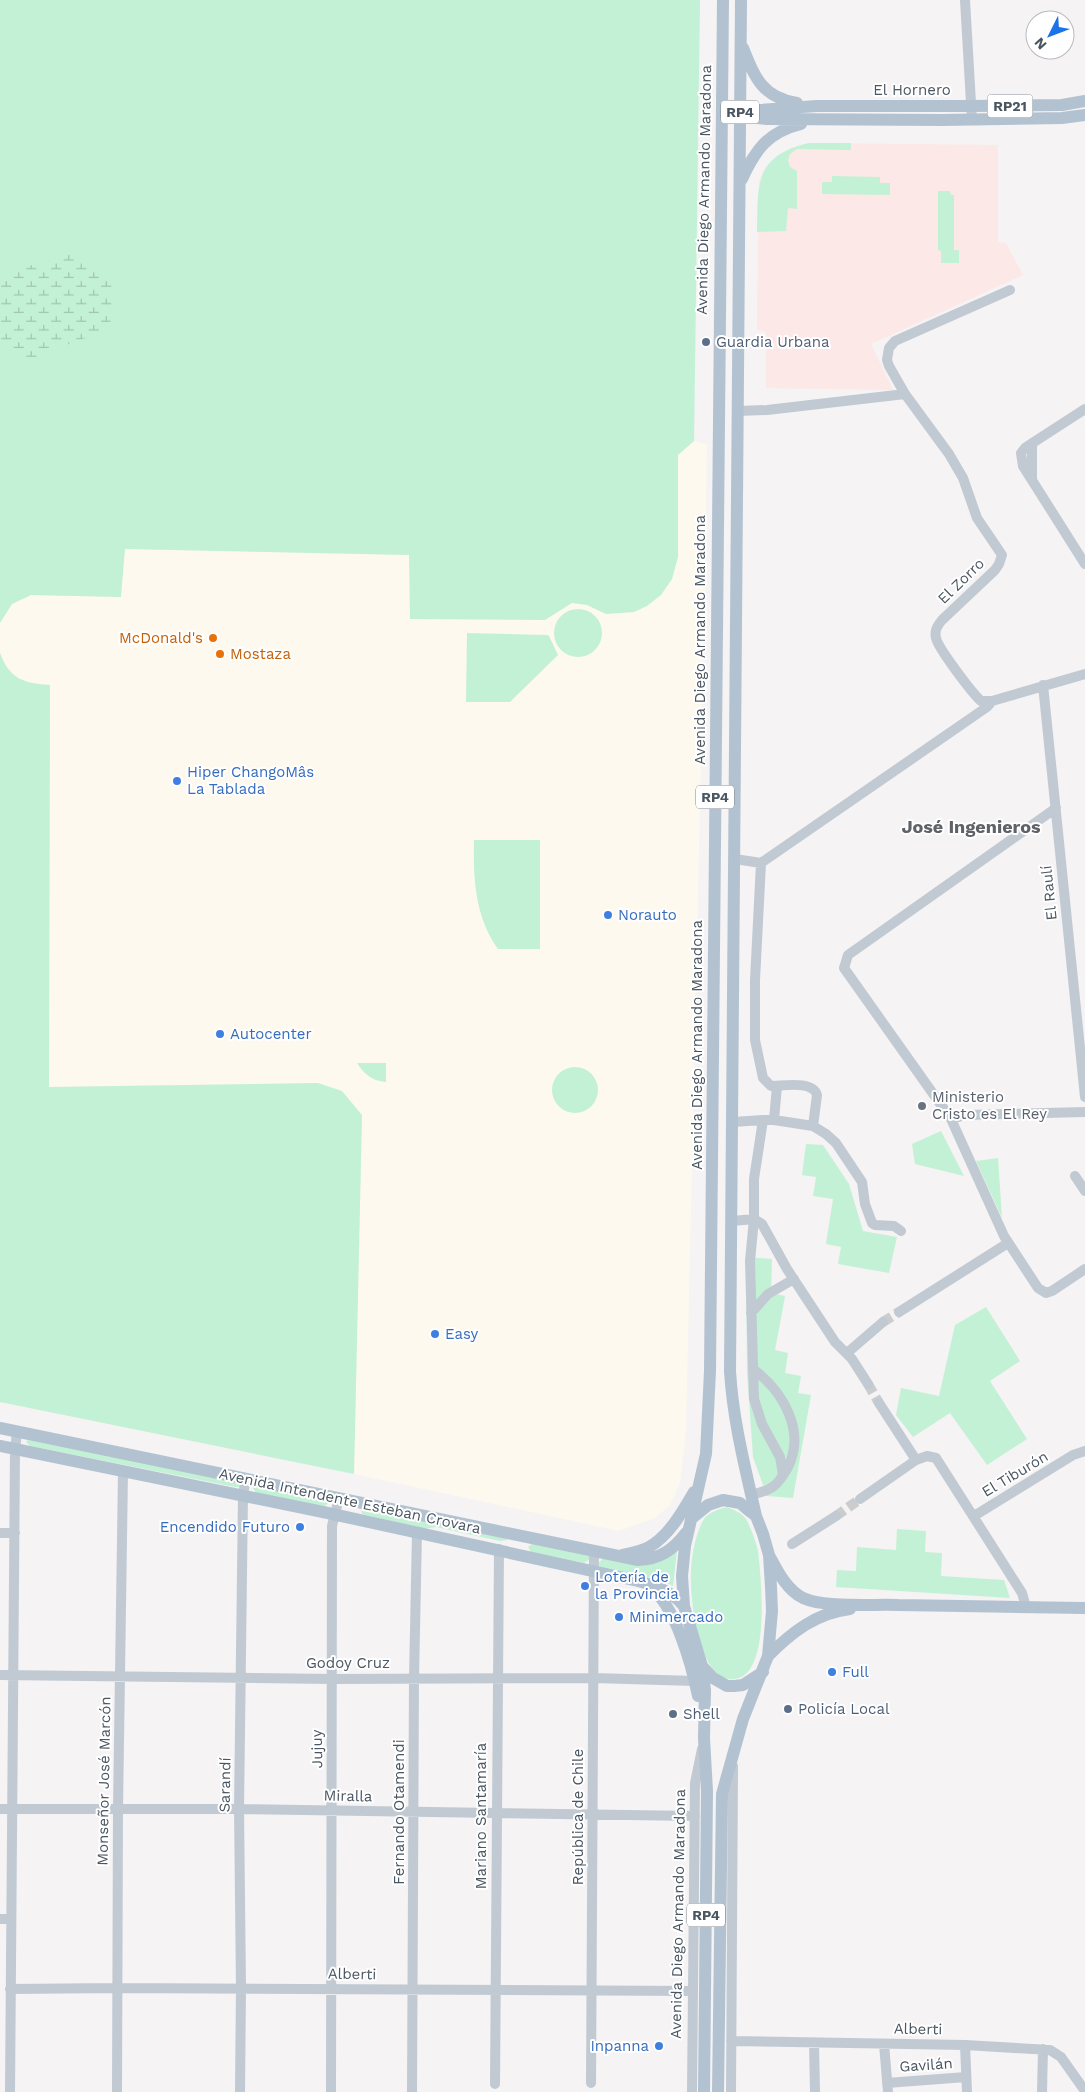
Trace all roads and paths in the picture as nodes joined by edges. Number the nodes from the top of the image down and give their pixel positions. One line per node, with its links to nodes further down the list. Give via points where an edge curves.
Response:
1 (722, 0): 8 (main road, Avenida Diego Armando Maradona / RP4)
2 (741, 0): 4 (main road, RP4)
3 (965, 0): 7 (street)
4 (740, 40): 6 (main road, via 751,69 766,90 780,99); 9 (main road, RP4)
5 (1085, 101): 7 (main road, El Hornero / RP21, via 1062,105)
6 (817, 106): 7 (main road, El Hornero / RP21); 9 (main road, El Hornero / RP21, via 760,110)
7 (972, 106): 12 (street)
8 (721, 115): 9 (main road, El Hornero / RP21); 61 (main road, Avenida Diego Armando Maradona / RP4, via 710,1371 708,1432 701,1477)
9 (740, 115): 11 (main road, El Hornero / RP21); 13 (main road, RP4)
10 (1085, 115): 12 (main road, El Hornero / RP21)
11 (817, 120): 12 (main road, El Hornero / RP21); 13 (main road, via 789,127 768,139 750,160)
12 (972, 120)
13 (740, 184): 17 (main road, RP4)
14 (1010, 290): 15 (street, El Zorro, via 895,341 889,348 887,360)
15 (905, 394): 17 (street); 21 (street, El Zorro, via 949,454 963,478 978,518 1002,555 995,570 942,620 935,635 941,649 976,697 981,701)
16 (1085, 409): 18 (street, via 1032,445 1033,481)
17 (738, 411): 23 (main road, RP4)
18 (1085, 564)
19 (1085, 674): 20 (street)
20 (1043, 686): 21 (street); 22 (street, El Raulí)
21 (992, 701): 24 (street)
22 (1056, 808): 26 (street, El Raulí); 28 (street, via 848,955 845,963 846,972)
23 (735, 859): 24 (street); 31 (main road, RP4)
24 (761, 863): 25 (street, via 755,1040 763,1078 771,1086)
25 (777, 1086): 30 (street); 32 (street, via 811,1087 816,1091)
26 (1085, 1097)
27 (1085, 1112): 28 (street)
28 (951, 1119): 38 (street)
29 (763, 1120): 30 (street); 31 (street); 35 (street, via 754,1179)
30 (774, 1120): 32 (street)
31 (732, 1122): 36 (main road, RP4)
32 (813, 1126): 37 (street, via 836,1143 862,1182 872,1223 894,1226)
33 (1075, 1176): 34 (street)
34 (1085, 1191)
35 (754, 1218): 36 (street); 40 (street, via 762,1224); 42 (street, via 750,1261)
36 (732, 1221): 58 (main road, RP4, via 732,1398 738,1443)
37 (901, 1231)
38 (1008, 1242): 39 (street, via 1042,1292 1052,1291); 41 (street)
39 (1085, 1269)
40 (794, 1279): 42 (street, via 768,1294); 44 (street, via 835,1342)
41 (899, 1312)
42 (751, 1313): 45 (street)
43 (883, 1322): 44 (street)
44 (847, 1353): 46 (street)
45 (753, 1369): 55 (street, via 755,1402 762,1424 780,1457); 55 (street, via 777,1390 792,1421 794,1449)
46 (868, 1384)
47 (879, 1403): 53 (street)
48 (0, 1428): 49 (main road, Avenida Intendente Esteban Crovara)
49 (17, 1432): 51 (street); 56 (main road, Avenida Intendente Esteban Crovara)
50 (0, 1446): 51 (main road, Avenida Intendente Esteban Crovara)
51 (15, 1450): 54 (main road, Avenida Intendente Esteban Crovara); 69 (street)
52 (1085, 1451): 65 (street, El Tiburón, via 1073,1455)
53 (916, 1460): 60 (street); 65 (street, via 927,1456 940,1461)
54 (123, 1471): 57 (main road, Avenida Intendente Esteban Crovara); 86 (street, Monseñor José Marcón)
55 (783, 1475): 58 (street, via 772,1488)
56 (246, 1478): 57 (street, Sarandí); 59 (main road, Avenida Intendente Esteban Crovara)
57 (243, 1495): 62 (main road, Avenida Intendente Esteban Crovara); 87 (street, Sarandí)
58 (751, 1495): 63 (main road, RP4)
59 (339, 1498): 62 (street, Jujuy); 72 (main road, Avenida Intendente Esteban Crovara)
60 (860, 1499)
61 (690, 1511): 63 (main road, via 723,1500 740,1503); 66 (main road, RP4); 74 (main road, via 648,1547)
62 (334, 1514): 67 (main road, Avenida Intendente Esteban Crovara); 90 (street, Jujuy)
63 (756, 1516): 73 (main road, RP4)
64 (836, 1516): 70 (street)
65 (974, 1516): 79 (street, El Tiburón, via 1022,1593)
66 (688, 1531): 74 (main road, Avenida Intendente Esteban Crovara, via 656,1559); 78 (main road, RP4, via 682,1576)
67 (417, 1532): 71 (main road, Avenida Intendente Esteban Crovara); 91 (street, Fernando Otamendi)
68 (0, 1533): 69 (street)
69 (15, 1533): 85 (street)
70 (792, 1544)
71 (499, 1549): 75 (main road, Avenida Intendente Esteban Crovara); 88 (street, Mariano Santamaría)
72 (594, 1551): 74 (main road, Avenida Intendente Esteban Crovara); 75 (street, República de Chile)
73 (769, 1555): 77 (main road, via 785,1582 801,1597 817,1602); 81 (main road, RP4, via 772,1611)
74 (617, 1556)
75 (595, 1572): 76 (main road, Avenida Intendente Esteban Crovara); 89 (street, República de Chile)
76 (638, 1581): 78 (main road, Avenida Intendente Esteban Crovara, via 667,1590); 92 (main road, via 663,1600 688,1657)
77 (876, 1605): 79 (main road); 81 (main road, via 826,1614 797,1629)
78 (684, 1606): 82 (main road, RP4)
79 (1026, 1607): 80 (main road)
80 (1085, 1608)
81 (768, 1656): 83 (main road, RP4)
82 (702, 1666): 83 (main road, via 727,1686 743,1685); 93 (main road, Avenida Diego Armando Maradona / RP4)
83 (763, 1672): 94 (main road, RP4, via 743,1718)
84 (0, 1675): 85 (street, Godoy Cruz)
85 (13, 1675): 86 (street, Godoy Cruz); 96 (street)
86 (121, 1676): 87 (street, Godoy Cruz); 97 (street, Monseñor José Marcón)
87 (241, 1677): 90 (street, Godoy Cruz); 98 (street, Sarandí)
88 (497, 1678): 89 (street, Godoy Cruz); 91 (street, Godoy Cruz); 101 (street, Mariano Santamaría)
89 (594, 1678): 92 (street, Godoy Cruz); 102 (street, República de Chile)
90 (332, 1679): 91 (street, Godoy Cruz); 99 (street, Jujuy)
91 (414, 1679): 100 (street, Fernando Otamendi)
92 (695, 1682): 93 (main road)
93 (704, 1734): 103 (street, Avenida Diego Armando Maradona); 129 (main road, Avenida Diego Armando Maradona / RP4, via 707,1791)
94 (733, 1752): 113 (street); 130 (main road, RP4, via 721,1810)
95 (0, 1809): 96 (street, Miralla)
96 (14, 1809): 97 (street, Miralla); 104 (street)
97 (118, 1809): 98 (street, Miralla); 105 (street, Monseñor José Marcón)
98 (239, 1809): 99 (street, Miralla); 106 (street, Sarandí)
99 (333, 1810): 100 (street, Miralla); 108 (street, Jujuy)
100 (414, 1812): 101 (street, Miralla); 111 (street, Fernando Otamendi)
101 (497, 1812): 102 (street, Miralla); 109 (street, Mariano Santamaría)
102 (592, 1814): 103 (street, Miralla); 110 (street, República de Chile)
103 (695, 1816): 112 (street, Avenida Diego Armando Maradona)
104 (5, 1919): 107 (street)
105 (118, 1988): 106 (street, Alberti); 107 (street, Alberti); 124 (street, Monseñor José Marcón)
106 (241, 1988): 108 (street, Alberti); 125 (street, Sarandí)
107 (10, 1989): 123 (street)
108 (331, 1989): 111 (street, Alberti); 126 (street, Jujuy)
109 (496, 1989): 110 (street, Alberti); 111 (street, Alberti); 120 (street, Mariano Santamaría)
110 (592, 1990): 112 (street, Alberti); 119 (street, República de Chile)
111 (414, 1991): 127 (street, Fernando Otamendi)
112 (693, 1991): 128 (street, Avenida Diego Armando Maradona)
113 (731, 2041): 114 (street, Alberti); 131 (street)
114 (814, 2043): 115 (street, Alberti); 132 (street)
115 (884, 2044): 116 (street, Alberti); 121 (street)
116 (965, 2045): 117 (street, Alberti); 118 (street)
117 (1043, 2049): 122 (street, Alberti, via 1056,2052); 134 (street)
118 (966, 2077): 121 (street, Gavilán); 133 (street)
119 (591, 2083)
120 (495, 2084)
121 (887, 2088)
122 (1085, 2091)
123 (10, 2092)
124 (117, 2092)
125 (240, 2092)
126 (331, 2092)
127 (412, 2092)
128 (692, 2092)
129 (704, 2092)
130 (718, 2092)
131 (731, 2092)
132 (815, 2092)
133 (967, 2092)
134 (1042, 2092)

